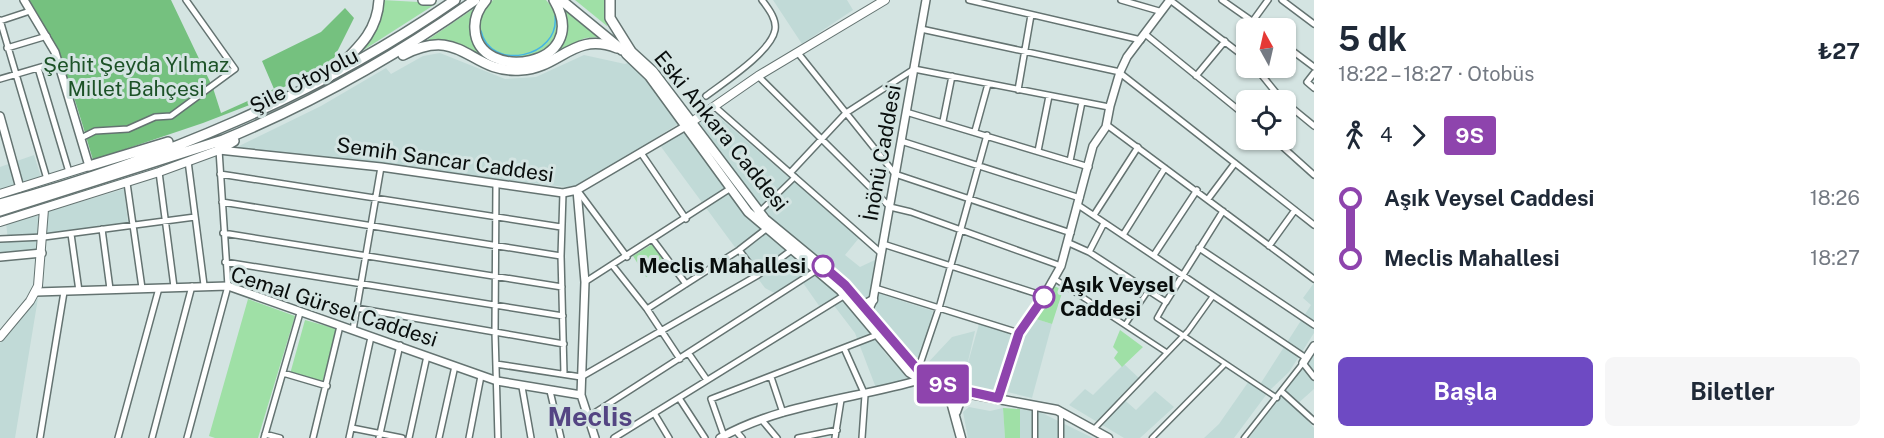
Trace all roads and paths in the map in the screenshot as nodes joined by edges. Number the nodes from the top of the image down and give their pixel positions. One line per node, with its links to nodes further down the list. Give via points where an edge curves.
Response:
1 (24, 0): 23 (street)
2 (186, 0): 77 (street, via 235,69 171,116 155,117 128,129 95,131)
3 (379, 0): 52 (highway, via 375,23 366,40)
4 (423, 0): 5 (highway)
5 (431, 0)
6 (455, 0): 52 (highway, Şile Otoyolu)
7 (475, 0): 42 (highway, Şile Otoyolu)
8 (486, 0): 9 (highway, via 476,17 478,44 493,58 515,62 544,55 558,43 563,17)
9 (554, 0)
10 (561, 0): 36 (highway)
11 (570, 0): 36 (highway)
12 (610, 0): 36 (highway, via 610,18)
13 (762, 0): 59 (street, via 771,12 775,30 768,44)
14 (879, 0): 26 (main road)
15 (885, 0): 26 (main road)
16 (926, 0): 31 (street, İnönü Caddesi)
17 (969, 0): 25 (street)
18 (1121, 0): 24 (street)
19 (1170, 0): 24 (street); 34 (street)
20 (1222, 0): 27 (street)
21 (1268, 0): 28 (street)
22 (1282, 0): 30 (street)
23 (30, 11): 29 (street); 32 (street)
24 (1159, 11): 33 (street)
25 (1031, 15): 33 (street); 39 (street)
26 (858, 17): 38 (main road)
27 (1247, 18)
28 (1255, 18)
29 (0, 20): 35 (street)
30 (1314, 24)
31 (921, 29): 39 (street); 45 (street, İnönü Caddesi)
32 (47, 36): 35 (street); 41 (street)
33 (1143, 37): 46 (street); 51 (street)
34 (1226, 41): 37 (street); 51 (street)
35 (7, 48): 48 (street)
36 (626, 50): 42 (highway, via 592,42 534,68 512,70 497,68 444,44 428,45); 70 (main road, Eski Ankara Caddesi)
37 (1236, 50)
38 (798, 52): 49 (main road); 67 (street)
39 (1024, 52): 46 (street); 57 (street)
40 (1296, 54): 43 (street)
41 (58, 62): 44 (street); 77 (street)
42 (378, 63): 71 (highway, Şile Otoyolu)
43 (1314, 67)
44 (38, 68): 48 (street); 93 (street)
45 (914, 69): 50 (street); 65 (street, İnönü Caddesi); 67 (street)
46 (1120, 73): 63 (street); 87 (street)
47 (1314, 73): 56 (street, via 1307,82)
48 (14, 75): 54 (street); 99 (street)
49 (758, 76): 62 (main road); 78 (street)
50 (952, 76): 55 (street); 69 (street)
51 (1196, 76): 64 (street)
52 (328, 78): 76 (highway, Şile Otoyolu)
53 (1264, 78): 58 (street)
54 (0, 79)
55 (988, 84): 57 (street); 74 (street)
56 (1314, 88)
57 (1018, 90): 60 (street)
58 (1274, 90)
59 (706, 96)
60 (1049, 96): 61 (street); 83 (street)
61 (1082, 102): 63 (street); 86 (street)
62 (715, 107): 70 (main road); 97 (street)
63 (1110, 107): 72 (street)
64 (1236, 109)
65 (906, 112): 69 (street); 79 (street, İnönü Caddesi)
66 (1296, 112): 73 (street)
67 (846, 113): 78 (street); 96 (street)
68 (0, 116): 102 (street)
69 (943, 121): 74 (street)
70 (689, 124): 84 (street, Semih Sancar Caddesi); 103 (main road, Eski Ankara Caddesi); 119 (main road, Eski Ankara Caddesi)
71 (259, 125): 81 (highway); 117 (highway, Şile Otoyolu)
72 (1107, 125): 80 (street); 91 (street, via 1093,146)
73 (1314, 126)
74 (975, 131): 75 (street)
75 (987, 135): 83 (street); 89 (street)
76 (194, 137): 88 (highway); 113 (highway, Şile Otoyolu, via 140,159)
77 (81, 138): 88 (street)
78 (821, 140): 97 (street); 114 (street)
79 (901, 141): 89 (street); 96 (street, İnönü Caddesi)
80 (1138, 147): 92 (street); 120 (street)
81 (219, 150): 85 (main road); 90 (street, Semih Sancar Caddesi); 95 (street)
82 (1286, 150): 98 (street)
83 (1038, 151): 86 (street)
84 (641, 153): 104 (street, Semih Sancar Caddesi); 123 (street)
85 (188, 161): 94 (main road); 121 (street)
86 (1070, 161): 91 (street)
87 (1235, 163): 110 (street); 116 (street)
88 (89, 166): 93 (main road)
89 (978, 166): 108 (street); 111 (street)
90 (381, 167): 101 (street, Semih Sancar Caddesi); 109 (street)
91 (1089, 167): 111 (street)
92 (1165, 168): 105 (street); 137 (street)
93 (69, 172): 99 (main road)
94 (159, 172): 100 (main road); 124 (street)
95 (220, 174): 109 (street); 112 (street)
96 (895, 174): 108 (street); 114 (street, İnönü Caddesi)
97 (793, 175): 119 (street); 150 (street)
98 (1314, 175)
99 (47, 179): 102 (main road)
100 (127, 183): 115 (main road); 128 (street)
101 (496, 183): 106 (street, Semih Sancar Caddesi); 122 (street)
102 (20, 188): 107 (main road)
103 (731, 188): 123 (street); 132 (main road, Eski Ankara Caddesi)
104 (577, 190): 106 (street, Semih Sancar Caddesi); 155 (street); 166 (street)
105 (1197, 190): 110 (street); 152 (street)
106 (563, 193): 130 (street)
107 (0, 194)
108 (968, 197): 133 (street); 135 (street)
109 (376, 199): 122 (street); 129 (street)
110 (1208, 199): 118 (street)
111 (1079, 201): 120 (street); 135 (street)
112 (222, 202): 129 (street); 134 (street)
113 (0, 204)
114 (890, 207): 133 (street); 142 (street, İnönü Caddesi)
115 (44, 209): 125 (main road); 138 (main road)
116 (1295, 210): 126 (street); 143 (street)
117 (0, 211)
118 (1223, 211): 143 (street); 145 (street)
119 (759, 212): 190 (main road, Eski Ankara Caddesi, via 845,285)
120 (1094, 215): 127 (street)
121 (195, 217): 124 (street); 168 (street)
122 (495, 218): 130 (street); 144 (street)
123 (686, 219): 140 (street)
124 (165, 221): 128 (street); 172 (street)
125 (0, 222)
126 (1313, 222)
127 (1104, 223): 137 (street); 148 (street)
128 (133, 224): 131 (street); 174 (street)
129 (370, 227): 144 (street); 151 (street)
130 (561, 227): 153 (street)
131 (102, 229): 136 (street); 177 (street)
132 (766, 229): 146 (main road, Eski Ankara Caddesi); 147 (street)
133 (961, 231): 158 (street); 159 (street)
134 (223, 232): 151 (street); 156 (street)
135 (1071, 233): 141 (street)
136 (71, 234): 138 (street); 178 (street)
137 (1123, 235): 152 (street)
138 (44, 237): 139 (street); 149 (main road)
139 (0, 239)
140 (653, 240): 155 (street); 167 (street)
141 (1069, 243): 148 (street); 159 (street)
142 (883, 244): 150 (street, İnönü Caddesi); 158 (street)
143 (1269, 246): 165 (street)
144 (495, 247): 153 (street); 161 (street)
145 (1199, 248): 163 (street); 194 (street)
146 (793, 249): 160 (main road, Eski Ankara Caddesi); 162 (street)
147 (739, 250): 162 (street); 167 (street)
148 (1089, 252): 179 (street)
149 (42, 253): 154 (street); 180 (main road)
150 (881, 253): 176 (street, İnönü Caddesi)
151 (365, 255): 161 (street); 169 (street)
152 (1154, 255): 163 (street)
153 (561, 256): 173 (street)
154 (0, 257)
155 (627, 257): 157 (street)
156 (225, 262): 169 (street); 171 (street)
157 (613, 266): 166 (street); 189 (street)
158 (950, 266): 183 (street); 191 (street)
159 (1061, 266): 164 (street)
160 (817, 270): 182 (main road, Eski Ankara Caddesi); 190 (main road); 210 (street)
161 (496, 275): 173 (street); 187 (street)
162 (758, 275): 197 (street)
163 (1182, 276): 184 (street); 186 (street)
164 (1055, 279): 183 (street); 196 (street)
165 (1314, 279)
166 (585, 282): 221 (street)
167 (686, 284): 189 (street)
168 (204, 285): 170 (street, Cemal Gürsel Caddesi); 171 (street, Cemal Gürsel Caddesi)
169 (360, 285): 187 (street); 188 (street)
170 (192, 286): 172 (street, Cemal Gürsel Caddesi); 256 (street)
171 (228, 286): 192 (street, Cemal Gürsel Caddesi); 257 (street)
172 (174, 287): 175 (street, Cemal Gürsel Caddesi)
173 (562, 287): 193 (street)
174 (142, 288): 175 (street, Cemal Gürsel Caddesi); 177 (street, Cemal Gürsel Caddesi)
175 (159, 288): 255 (street)
176 (875, 288): 185 (street, İnönü Caddesi); 191 (street)
177 (110, 289): 178 (street, Cemal Gürsel Caddesi)
178 (79, 291): 181 (street, Cemal Gürsel Caddesi)
179 (1148, 291): 186 (street); 196 (street)
180 (36, 292): 181 (street, Cemal Gürsel Caddesi); 203 (main road)
181 (64, 292): 254 (street)
182 (845, 295): 201 (main road, Eski Ankara Caddesi); 224 (street)
183 (1044, 296): 200 (street)
184 (1213, 296): 202 (street); 213 (street)
185 (873, 300): 190 (main road)
186 (1166, 302): 202 (street, via 1157,318)
187 (495, 305): 193 (street); 199 (street)
188 (356, 308): 198 (street); 199 (street)
189 (647, 309): 197 (street)
190 (866, 309): 217 (main road, Eski Ankara Caddesi)
191 (939, 309): 200 (street); 217 (street)
192 (300, 313): 195 (street, Cemal Gürsel Caddesi); 218 (street)
193 (563, 316): 205 (street)
194 (1314, 325)
195 (340, 326): 198 (street, Cemal Gürsel Caddesi); 227 (street)
196 (1125, 326): 209 (street)
197 (661, 329): 212 (street); 221 (street)
198 (353, 330): 204 (street, Cemal Gürsel Caddesi)
199 (495, 332): 205 (street); 214 (street)
200 (1019, 333): 235 (street)
201 (877, 335): 208 (street); 225 (main road, Eski Ankara Caddesi)
202 (1183, 336): 209 (street); 215 (street)
203 (0, 337)
204 (371, 337): 206 (street, Cemal Gürsel Caddesi); 246 (street)
205 (564, 344): 219 (street)
206 (400, 345): 211 (street, Cemal Gürsel Caddesi); 252 (street)
207 (1314, 346): 213 (street)
208 (844, 348): 222 (street); 233 (street)
209 (1166, 352): 250 (street)
210 (689, 354): 212 (street); 224 (street)
211 (427, 356): 216 (street, Cemal Gürsel Caddesi); 262 (street)
212 (680, 359): 243 (street)
213 (1304, 360): 223 (street); 230 (street)
214 (496, 364): 219 (street); 226 (street)
215 (1224, 365): 236 (street); 282 (street)
216 (455, 366): 220 (street, Cemal Gürsel Caddesi); 263 (street)
217 (918, 370): 231 (main road, Eski Ankara Caddesi, via 939,383)
218 (283, 374): 227 (street); 251 (street)
219 (564, 374): 221 (street)
220 (481, 376): 226 (street, Cemal Gürsel Caddesi); 264 (street)
221 (581, 377): 232 (street)
222 (771, 377): 242 (street); 253 (street, via 711,399)
223 (1314, 377)
224 (707, 380): 234 (street)
225 (920, 380): 233 (street); 239 (main road, Eski Ankara Caddesi, via 950,398)
226 (497, 381): 228 (street, Cemal Gürsel Caddesi); 265 (street)
227 (327, 386): 259 (street)
228 (522, 387): 229 (street, Cemal Gürsel Caddesi); 266 (street)
229 (550, 392): 232 (street, Cemal Gürsel Caddesi); 267 (street)
230 (1282, 392): 236 (street); 245 (street)
231 (971, 394): 235 (main road, Eski Ankara Caddesi); 239 (main road, via 960,401)
232 (581, 395): 243 (street)
233 (865, 395): 237 (street); 277 (street)
234 (679, 398): 241 (street); 272 (street)
235 (998, 398): 238 (main road, Eski Ankara Caddesi)
236 (1277, 398): 283 (street)
237 (841, 400): 242 (street); 247 (street)
238 (1035, 404): 240 (main road, Eski Ankara Caddesi); 279 (street)
239 (956, 412): 278 (main road)
240 (1061, 412): 250 (main road, Eski Ankara Caddesi); 280 (street)
241 (654, 413): 249 (street); 271 (street)
242 (783, 413): 244 (street)
243 (588, 417): 268 (street)
244 (761, 419): 248 (street); 274 (street)
245 (1314, 421)
246 (352, 428): 252 (street); 260 (street)
247 (837, 429): 275 (street); 276 (street)
248 (736, 430): 253 (street); 273 (street)
249 (627, 431): 269 (street); 270 (street)
250 (1091, 432): 281 (main road, Eski Ankara Caddesi)
251 (265, 436): 258 (street)
252 (380, 436): 261 (street)
253 (722, 437)
254 (40, 438)
255 (118, 438)
256 (152, 438)
257 (187, 438)
258 (280, 438)
259 (313, 438)
260 (349, 438)
261 (402, 438)
262 (409, 438)
263 (439, 438)
264 (469, 438)
265 (498, 438)
266 (531, 438)
267 (561, 438)
268 (595, 438)
269 (614, 438)
270 (632, 438)
271 (669, 438)
272 (705, 438)
273 (742, 438)
274 (777, 438)
275 (798, 438)
276 (835, 438)
277 (862, 438)
278 (962, 438)
279 (1035, 438)
280 (1061, 438)
281 (1108, 438)
282 (1152, 438)
283 (1244, 438)

